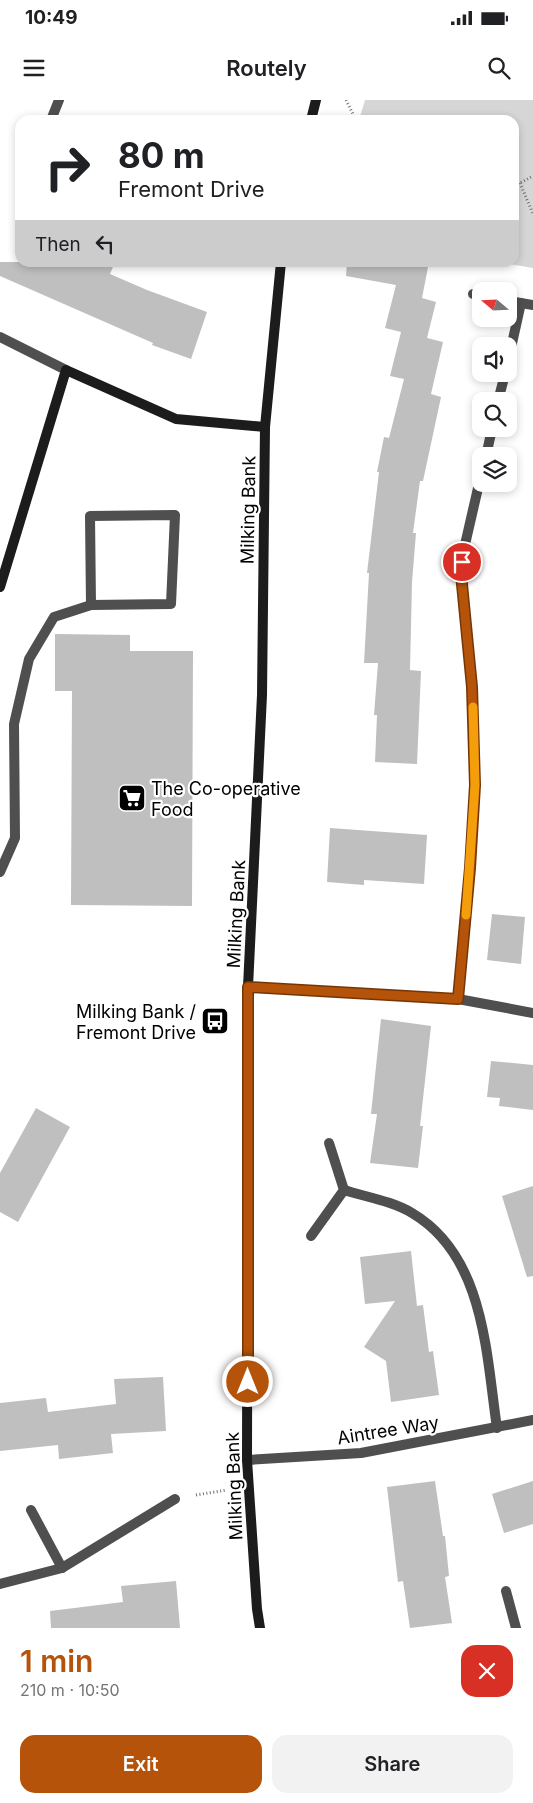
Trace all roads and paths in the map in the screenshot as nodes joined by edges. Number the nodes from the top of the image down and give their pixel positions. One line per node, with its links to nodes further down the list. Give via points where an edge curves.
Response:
1 (59, 100): 4 (street)
2 (316, 100): 5 (street)
3 (346, 100): 6 (path)
4 (53, 115)
5 (312, 115)
6 (354, 115)
7 (533, 176): 8 (path)
8 (520, 183): 9 (path)
9 (533, 214)
10 (280, 267): 17 (street, Milking Bank)
11 (518, 302): 12 (street)
12 (521, 303): 13 (street); 15 (street)
13 (533, 305)
14 (0, 337): 16 (street)
15 (513, 337)
16 (66, 370): 17 (street, via 176,419); 19 (street)
17 (264, 427): 22 (street, Milking Bank, via 262,695)
18 (477, 492): 23 (street, via 461,574 472,687 475,785)
19 (0, 587)
20 (91, 606): 20 (street, via 90,516 175,515 171,604); 21 (street, via 54,617 29,659 14,724 15,838)
21 (0, 872)
22 (248, 987): 23 (street); 30 (street, Milking Bank)
23 (458, 999): 24 (street)
24 (533, 1013)
25 (329, 1143): 26 (street)
26 (344, 1190): 27 (street); 29 (street, via 412,1213 449,1247 462,1266 475,1297)
27 (311, 1236)
28 (533, 1420): 29 (street, Aintree Way)
29 (497, 1428): 30 (street, Aintree Way, via 360,1453)
30 (247, 1460): 31 (street, Milking Bank)
31 (249, 1486): 32 (path); 37 (street, Milking Bank)
32 (176, 1498): 34 (street)
33 (31, 1510): 34 (street)
34 (62, 1568): 35 (street)
35 (0, 1584)
36 (506, 1591): 38 (street)
37 (260, 1628)
38 (516, 1628)

